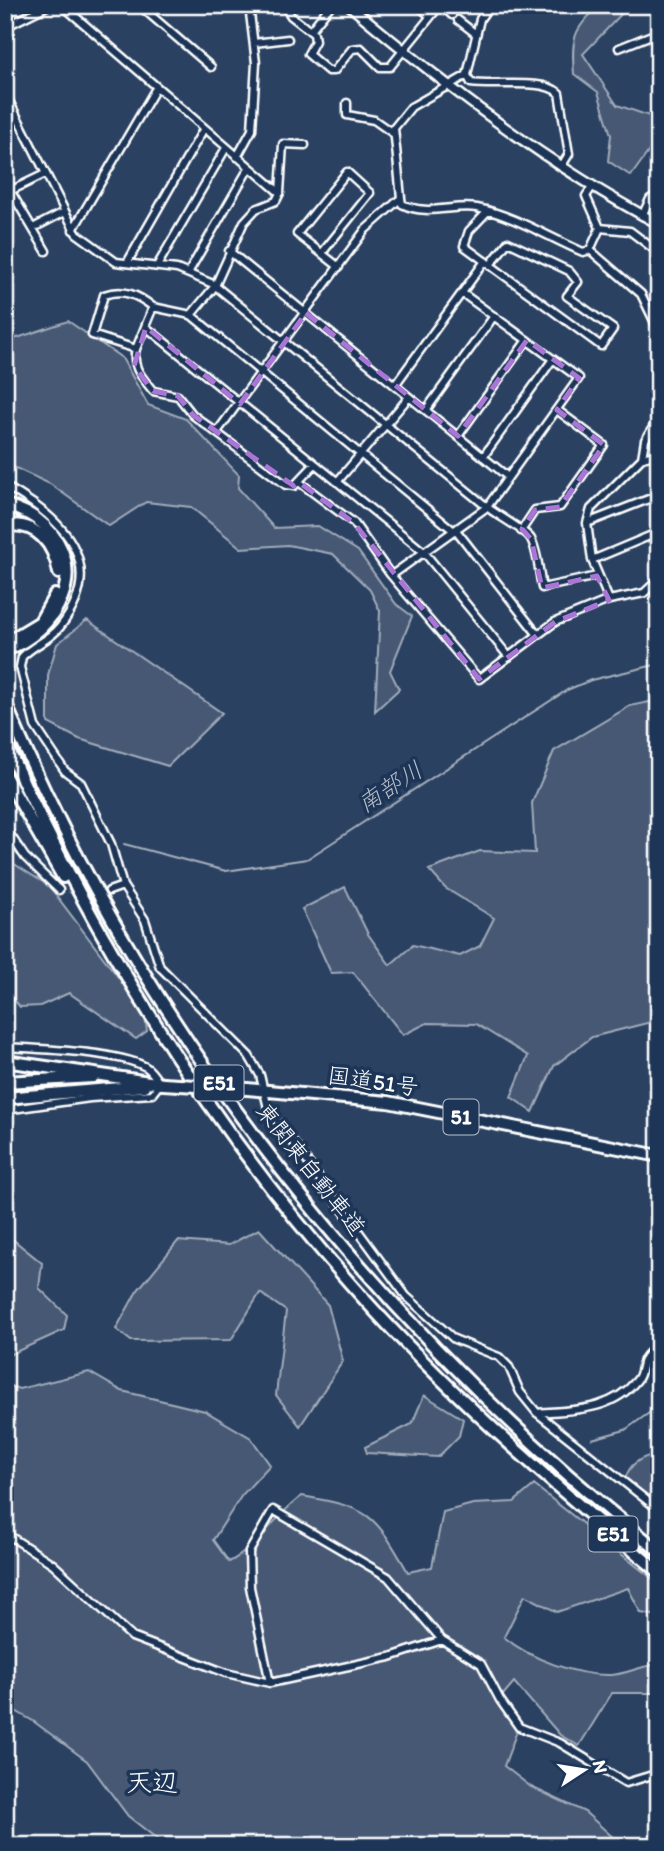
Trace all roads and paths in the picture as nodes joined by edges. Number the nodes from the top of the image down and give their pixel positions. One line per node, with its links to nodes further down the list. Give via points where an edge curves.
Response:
1 (49, 5): 12 (street)
2 (139, 5): 20 (street)
3 (249, 5): 17 (street)
4 (284, 5): 13 (street)
5 (331, 5): 13 (street)
6 (349, 5): 19 (street)
7 (418, 5): 11 (street)
8 (440, 5): 11 (street); 15 (street)
9 (490, 5): 15 (street)
10 (65, 6): 23 (street)
11 (430, 16): 19 (street)
12 (5, 27)
13 (310, 31): 19 (street, via 315,41 309,54 328,72 352,49 361,48 385,69)
14 (659, 32): 18 (street)
15 (476, 34): 21 (street)
16 (288, 39): 17 (street)
17 (254, 43): 30 (street, via 253,130)
18 (619, 48)
19 (404, 50): 22 (street)
20 (211, 67)
21 (467, 75): 22 (street); 31 (street, via 471,83 542,84 559,93 569,154)
22 (446, 86): 27 (street, via 403,115); 31 (street)
23 (156, 88): 26 (street); 46 (street)
24 (5, 93): 33 (street)
25 (347, 103): 27 (street, via 347,115 374,120)
26 (203, 130): 29 (street); 52 (street)
27 (394, 134): 39 (street)
28 (304, 145): 37 (street, via 283,144)
29 (226, 148): 30 (street); 54 (street)
30 (237, 157): 32 (street)
31 (561, 167): 35 (street)
32 (249, 168): 37 (street); 56 (street)
33 (45, 174): 36 (street); 41 (street)
34 (5, 182): 36 (street)
35 (592, 187): 42 (street); 45 (street, via 586,196)
36 (10, 191): 44 (street)
37 (280, 194): 49 (street, via 276,201 251,213)
38 (659, 194): 42 (street, via 650,199)
39 (401, 198): 40 (street, via 409,208 433,212 456,208); 55 (street, via 365,230)
40 (488, 211): 47 (street, via 583,252); 53 (street, via 464,240 464,246)
41 (64, 212): 44 (street); 46 (street)
42 (642, 215): 43 (street)
43 (659, 224)
44 (33, 228): 48 (street)
45 (600, 228): 47 (street); 51 (street, via 630,231)
46 (74, 230): 52 (street, via 109,259)
47 (590, 250): 63 (street, via 640,295)
48 (46, 251)
49 (229, 251): 57 (street); 60 (street)
50 (322, 253): 50 (street, via 297,234 347,172 370,193); 55 (street)
51 (659, 253)
52 (127, 263): 54 (street)
53 (487, 263): 53 (street, via 601,346 613,329 567,296 578,282 569,271 508,242); 58 (street)
54 (157, 266): 56 (street)
55 (339, 267): 60 (street)
56 (188, 274): 57 (street)
57 (215, 286): 61 (street); 67 (street)
58 (462, 293): 62 (street); 71 (street)
59 (153, 307): 61 (street); 64 (street); 68 (street, via 125,292 104,295 92,335)
60 (306, 313): 67 (street); 71 (street)
61 (191, 315): 70 (street)
62 (494, 316): 66 (street); 74 (street)
63 (656, 319): 65 (street)
64 (146, 327): 68 (street); 73 (street)
65 (659, 331)
66 (527, 340): 69 (street); 79 (street)
67 (285, 342): 70 (street); 77 (street)
68 (136, 349): 78 (street, via 134,366 153,391 178,396 193,415)
69 (553, 359): 75 (street, via 579,378); 82 (street)
70 (262, 373): 73 (street); 80 (street)
71 (396, 385): 72 (street)
72 (409, 397): 74 (street); 77 (street)
73 (240, 404): 78 (street); 84 (street)
74 (426, 410): 79 (street)
75 (557, 410): 85 (street); 95 (street, via 604,445 560,506 535,510)
76 (659, 418): 83 (street, via 645,440)
77 (386, 425): 80 (street); 91 (street)
78 (217, 432): 86 (street, via 286,485)
79 (458, 436): 82 (street)
80 (360, 454): 87 (street); 94 (street)
81 (659, 454): 83 (street)
82 (483, 457): 85 (street)
83 (642, 457): 92 (street, via 591,509)
84 (315, 464): 86 (street); 87 (street)
85 (508, 477): 91 (street)
86 (299, 482): 99 (street, via 354,523)
87 (337, 482): 97 (street)
88 (5, 486): 110 (street, via 52,516 78,558 74,605 58,631 22,657 20,667 35,726 65,771 81,783 111,845)
89 (659, 495): 92 (street)
90 (5, 504): 104 (highway, via 32,516 53,535 63,556 66,580 50,622 34,637)
91 (487, 507): 94 (street); 95 (street)
92 (587, 523): 98 (street)
93 (5, 526): 104 (highway, via 27,527 42,535 54,554 59,578 45,615)
94 (455, 530): 97 (street); 103 (street)
95 (521, 531): 100 (street, via 531,539 542,588)
96 (659, 532): 98 (street)
97 (424, 552): 99 (street); 105 (street)
98 (592, 559): 100 (street)
99 (392, 575): 105 (street, via 479,679)
100 (597, 576): 102 (street)
101 (659, 579): 102 (street, via 644,593)
102 (609, 600): 103 (street, via 555,622)
103 (538, 635): 105 (street)
104 (7, 646)
105 (509, 656)
106 (6, 704): 129 (highway, 東関東自動車道 / E51, via 59,821 150,982 318,1216 430,1344 502,1416)
107 (5, 742): 113 (highway, 東関東自動車道 / E51)
108 (5, 776): 113 (highway, via 62,876)
109 (5, 827): 111 (street, via 25,857)
110 (123, 887): 112 (street); 121 (street, via 145,920 165,974 249,1056)
111 (59, 890)
112 (109, 891)
113 (88, 910): 130 (highway, 東関東自動車道 / E51, via 169,1044 243,1151 374,1310 491,1427)
114 (5, 1047): 119 (street, via 130,1063 145,1067)
115 (5, 1061): 116 (highway, 国道51号 / 51)
116 (104, 1075): 117 (highway); 119 (highway, 国道51号 / 51)
117 (63, 1080): 118 (highway); 120 (highway)
118 (5, 1082)
119 (162, 1084): 120 (highway, 国道51号 / 51); 121 (highway, 国道51号 / 51, bridge); 123 (street, via 152,1094)
120 (133, 1086): 122 (highway, 国道51号 / 51)
121 (262, 1090): 124 (highway, 国道51号 / 51, via 388,1102); 126 (street, via 268,1108 406,1296 454,1339 499,1357)
122 (5, 1098)
123 (5, 1110)
124 (659, 1156)
125 (659, 1344): 126 (street, via 645,1358 640,1377 625,1394 596,1407)
126 (537, 1413): 127 (street)
127 (659, 1510)
128 (5, 1533): 132 (street, via 53,1564 132,1637 226,1673)
129 (659, 1551)
130 (659, 1572)
131 (442, 1640): 132 (street, via 390,1657); 132 (street, via 388,1577 273,1510 249,1552 250,1587); 133 (street, via 481,1664 519,1727 561,1743 625,1783)
132 (270, 1683)
133 (659, 1773)

